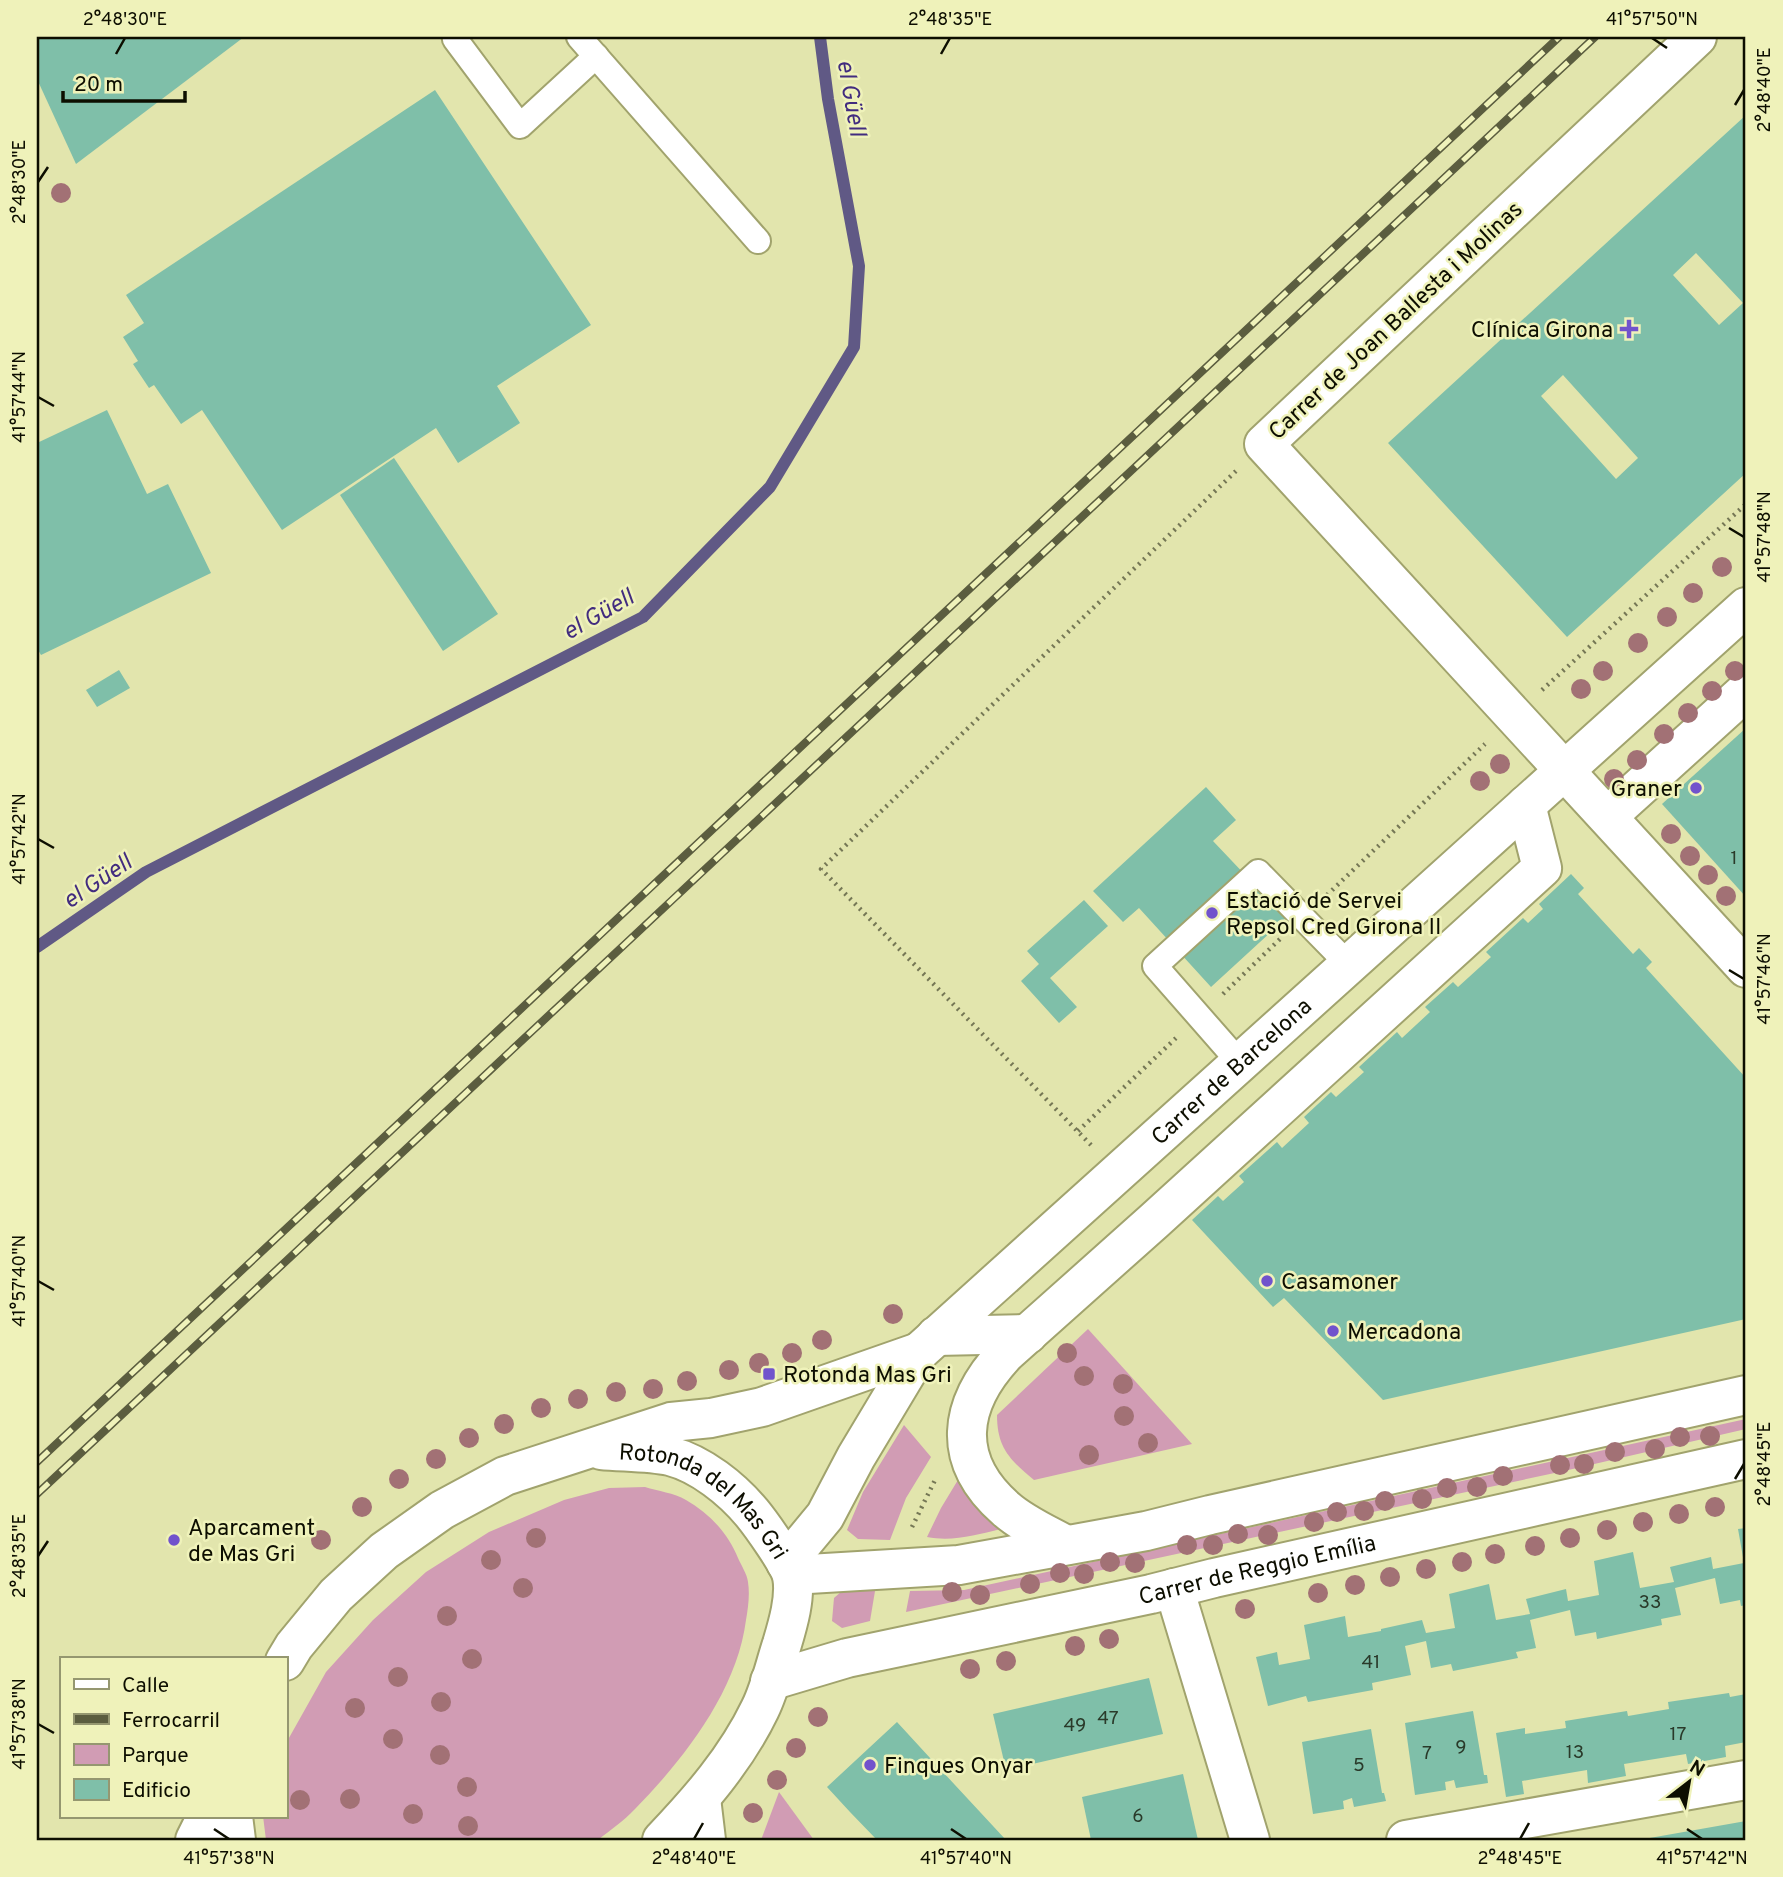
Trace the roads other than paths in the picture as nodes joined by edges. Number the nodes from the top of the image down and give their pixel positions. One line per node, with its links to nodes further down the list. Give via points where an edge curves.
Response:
1 (456, 37): 4 (lane, via 520,126)
2 (579, 37): 4 (lane)
3 (1697, 37): 8 (street, Carrer de Joan Ballesta i Molinas, via 1264,443)
4 (596, 56): 5 (lane)
5 (758, 241)
6 (1746, 607): 8 (street, Carrer de Barcelona)
7 (1746, 691): 10 (street)
8 (1564, 771): 9 (street, Carrer de Barcelona); 10 (street, Carrer de Joan Ballesta i Molinas)
9 (1526, 805): 11 (street, Carrer de Barcelona); 14 (street, via 1542,868)
10 (1608, 816): 12 (street, Carrer de Joan Ballesta i Molinas)
11 (1349, 965): 13 (street, Carrer de Barcelona); 13 (lane, via 1258,872 1155,967)
12 (1746, 968)
13 (1240, 1063): 15 (street, Carrer de Barcelona)
14 (1028, 1334): 15 (street, Carrer de Barcelona); 19 (street, via 990,1370 976,1393 968,1413 970,1455 977,1477 1007,1511)
15 (927, 1344): 17 (street, Carrer de Barcelona, via 762,1406 671,1422); 20 (street, Carrer de Barcelona)
16 (1746, 1395): 19 (street, via 1146,1531)
17 (587, 1448): 20 (street, Rotonda del Mas Gri, via 670,1457 697,1468 722,1483 748,1508); 22 (street, Rotonda del Mas Gri, via 505,1476 442,1510 393,1544 336,1595)
18 (1746, 1459): 21 (street, Carrer de Reggio Emília)
19 (1066, 1545): 20 (street, via 959,1565 835,1573)
20 (789, 1569): 23 (street, Rotonda del Mas Gri, via 792,1597)
21 (1174, 1588): 23 (street, Carrer de Reggio Emília, via 847,1658); 32 (street)
22 (287, 1658)
23 (771, 1681): 25 (street, Rotonda del Mas Gri, via 734,1755)
24 (1746, 1780): 33 (street)
25 (702, 1798): 30 (street, Rotonda del Mas Gri); 31 (street)
26 (206, 1818): 28 (street)
27 (233, 1818): 29 (street)
28 (195, 1840)
29 (236, 1840)
30 (662, 1840)
31 (706, 1840)
32 (1250, 1840)
33 (1406, 1840)

